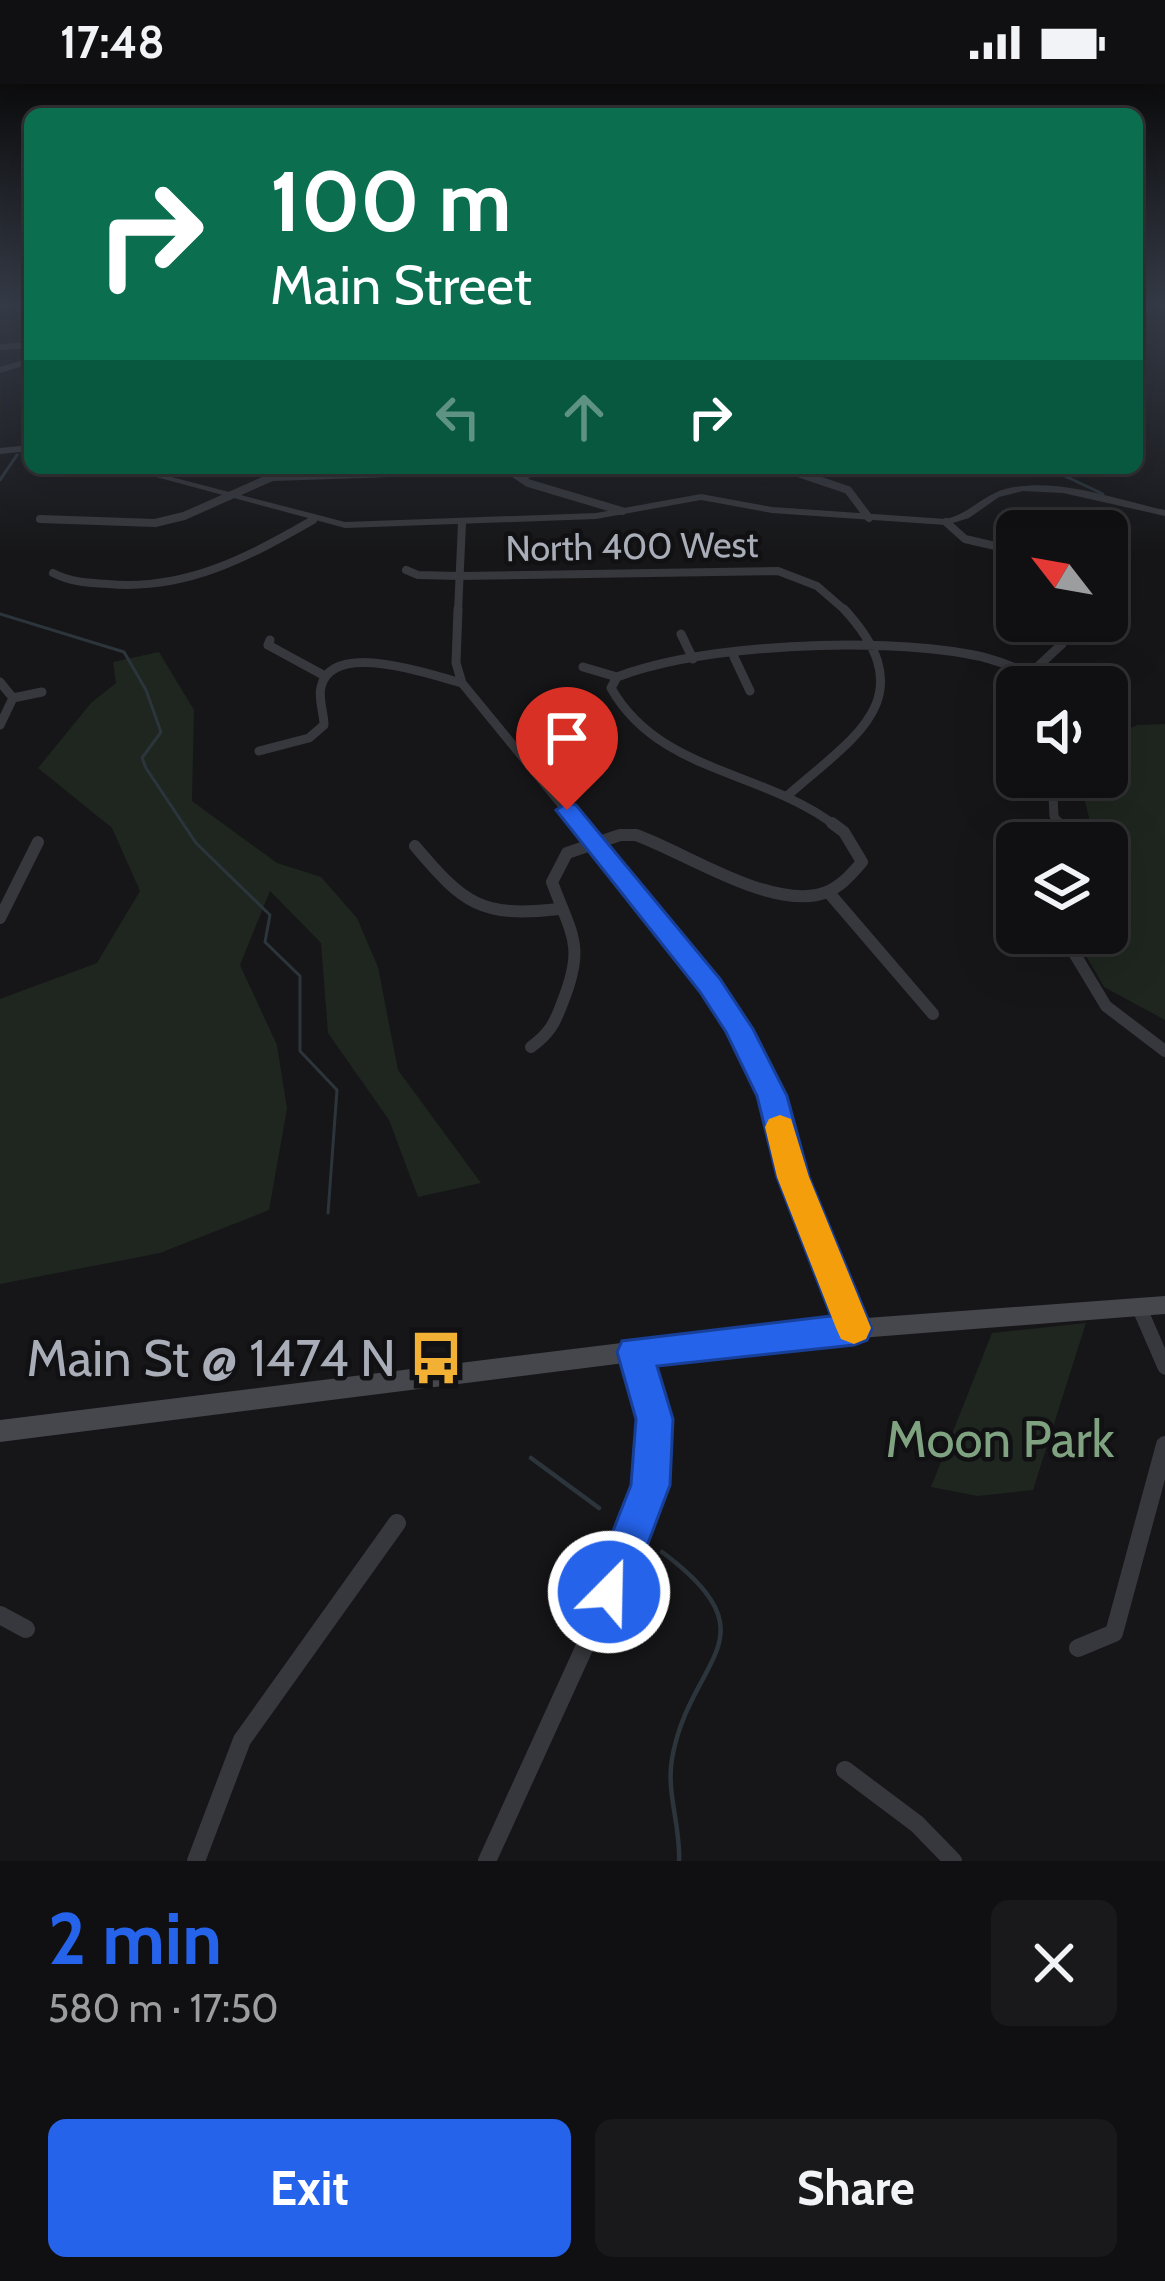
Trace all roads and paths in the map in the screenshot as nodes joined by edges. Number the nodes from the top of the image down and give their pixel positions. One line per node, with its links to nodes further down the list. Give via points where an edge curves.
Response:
1 (149, 474): 7 (street)
2 (292, 474): 7 (street)
3 (514, 474): 6 (street)
4 (526, 474): 6 (street)
5 (801, 474): 10 (street, via 848,490)
6 (517, 476): 8 (street)
7 (229, 496): 11 (street, via 143,525); 12 (street)
8 (622, 511): 10 (street, via 701,497); 14 (street)
9 (1165, 513): 13 (street, via 1025,490 996,495 974,515)
10 (869, 518): 13 (street)
11 (40, 519)
12 (313, 520): 14 (street); 17 (street, via 196,580 122,586)
13 (946, 522): 15 (street, via 965,539)
14 (462, 523): 18 (street)
15 (996, 546)
16 (406, 570): 18 (street, North 400 West)
17 (52, 573)
18 (460, 576): 22 (street, North 400 West, via 804,576 830,591); 31 (street)
19 (681, 634): 24 (street)
20 (270, 640): 28 (street)
21 (1062, 644): 26 (street)
22 (869, 646): 23 (street); 25 (street, via 965,652); 37 (street, via 881,673 878,710)
23 (734, 657): 24 (street); 32 (street)
24 (693, 659): 29 (street, via 645,664)
25 (1015, 666)
26 (1038, 666)
27 (583, 667): 29 (street)
28 (326, 676): 31 (street, via 384,662); 36 (street, via 324,725 309,738)
29 (617, 677): 37 (street, via 614,698 657,739)
30 (0, 682): 34 (street)
31 (462, 683): 39 (street)
32 (750, 691)
33 (41, 692): 34 (street)
34 (13, 698): 35 (street)
35 (0, 725)
36 (260, 751)
37 (786, 796): 41 (street, via 856,844 862,862)
38 (38, 842): 43 (street)
39 (593, 842): 41 (street, via 636,835 787,896); 42 (street, via 556,867); 50 (street, via 739,1029 772,1096 793,1177)
40 (415, 846): 42 (street, via 474,907 512,915)
41 (830, 894): 45 (street)
42 (560, 909): 46 (street, via 578,965 552,1031)
43 (0, 918)
44 (1075, 954): 47 (street, via 1106,1006)
45 (933, 1014)
46 (531, 1047)
47 (1165, 1051)
48 (1165, 1305): 49 (main road)
49 (1139, 1307): 50 (main road); 52 (street)
50 (854, 1329): 51 (main road)
51 (634, 1352): 53 (main road); 61 (street, via 655,1419 651,1485)
52 (1165, 1366)
53 (0, 1431)
54 (1165, 1444): 58 (street, via 1114,1633)
55 (397, 1523): 60 (street, via 242,1740)
56 (0, 1615): 57 (street)
57 (26, 1628)
58 (1078, 1648)
59 (844, 1770): 62 (street)
60 (196, 1861)
61 (488, 1861)
62 (953, 1861)

